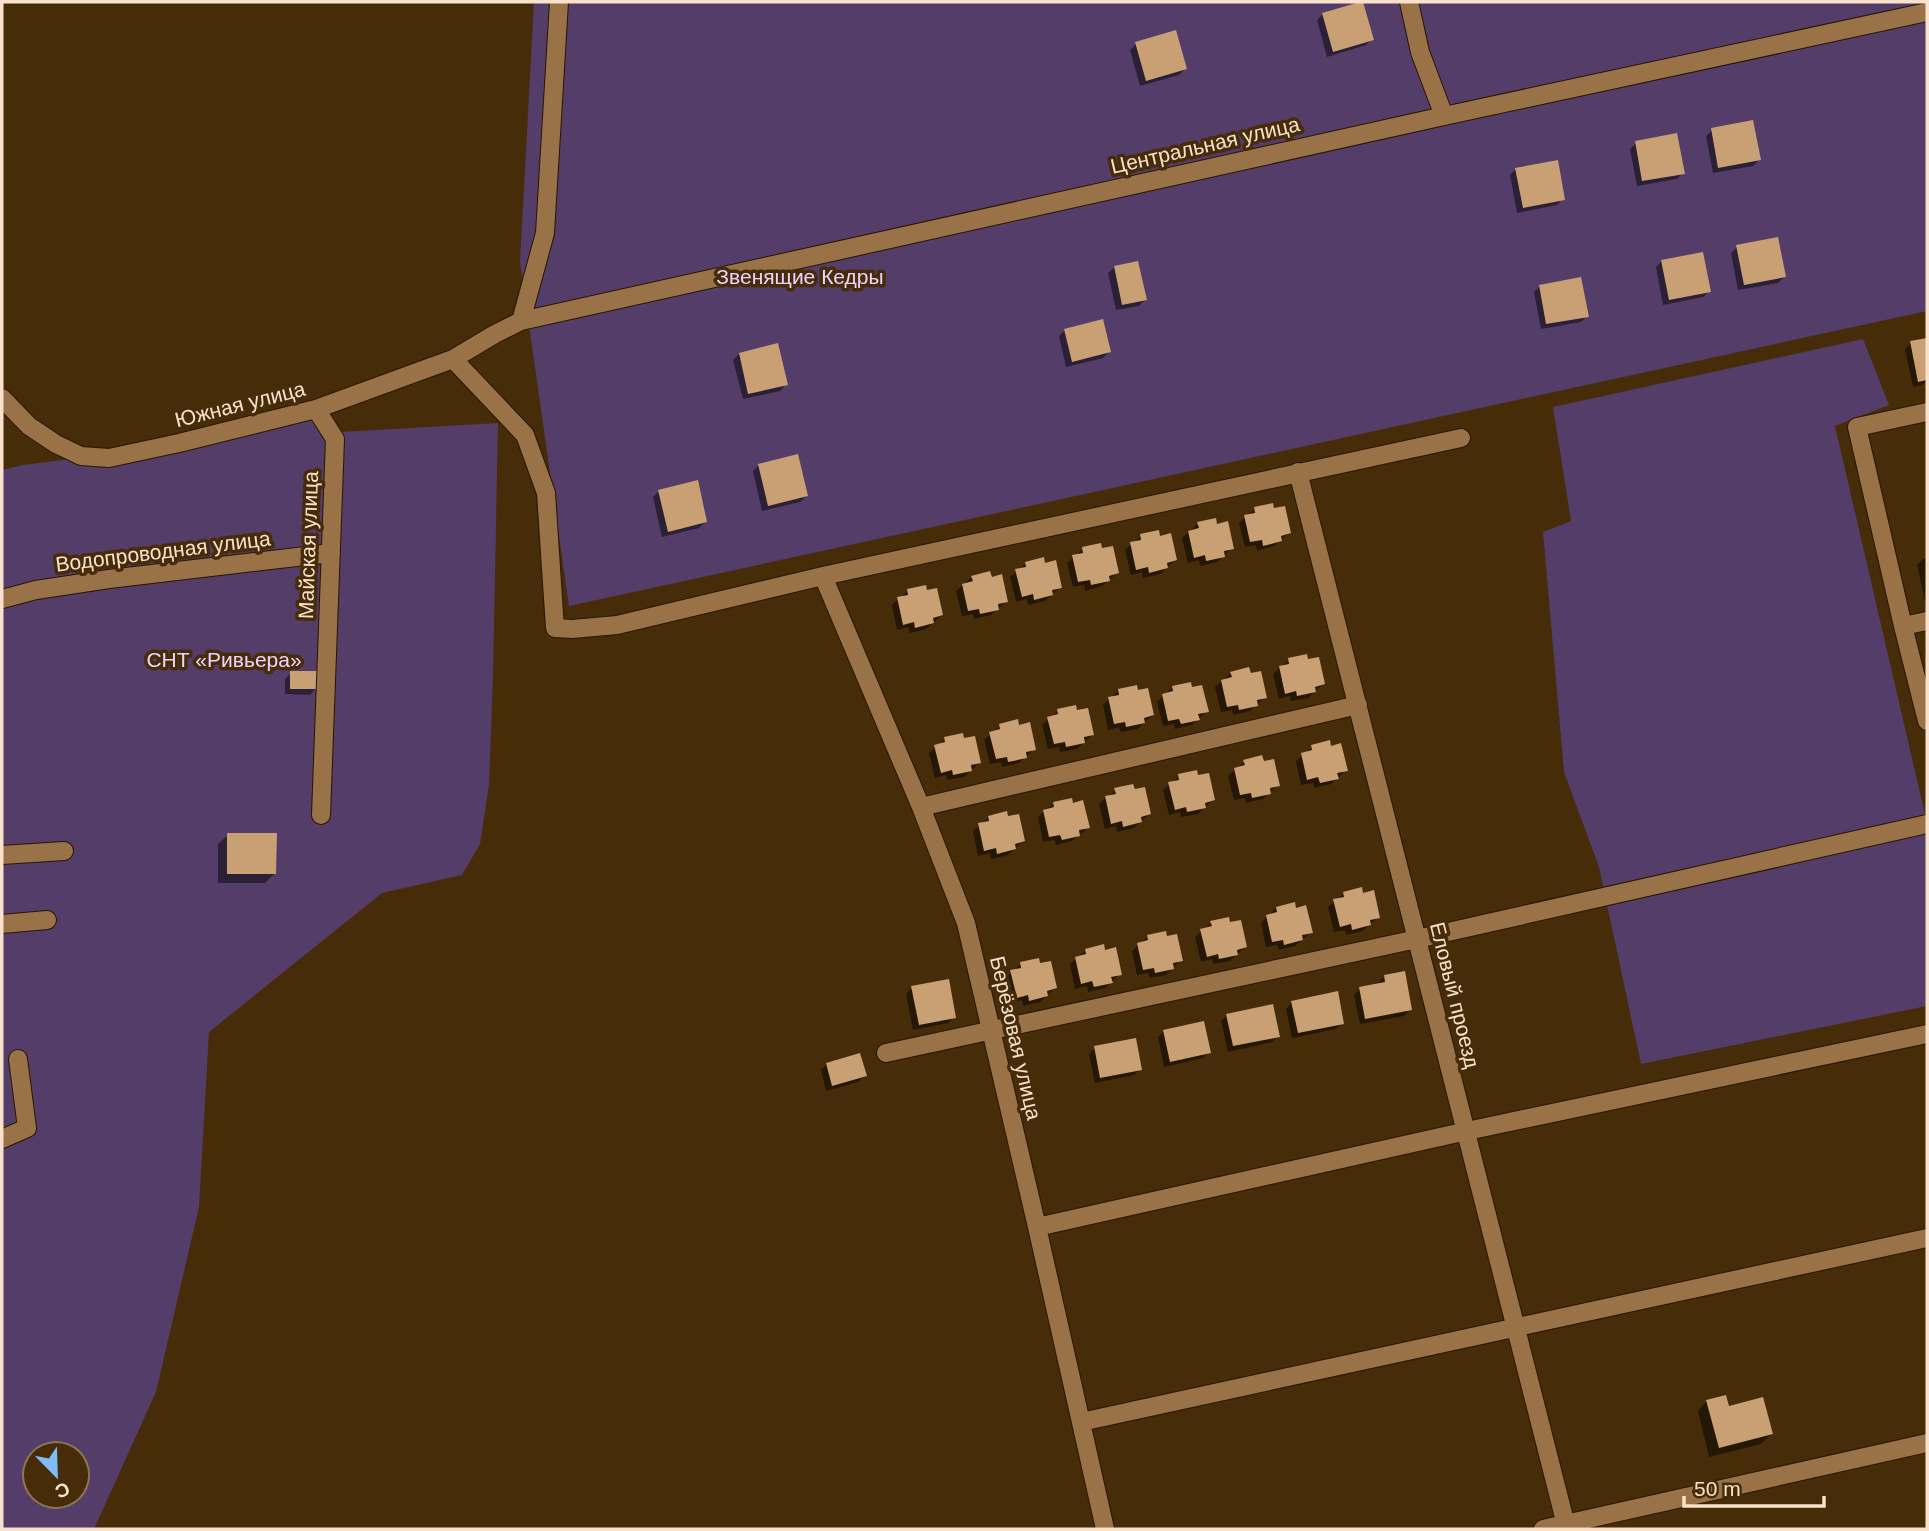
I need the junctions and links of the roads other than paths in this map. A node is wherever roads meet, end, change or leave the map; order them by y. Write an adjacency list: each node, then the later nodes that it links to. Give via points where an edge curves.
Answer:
1 (559, 2): 5 (street, via 544,233)
2 (1409, 2): 4 (street, via 1420,52)
3 (1927, 12): 4 (street, Центральная улица)
4 (1444, 116): 5 (street, Центральная улица)
5 (521, 321): 6 (street, Центральная улица)
6 (495, 334): 7 (street, Южная улица)
7 (453, 359): 9 (street, Южная улица); 14 (street, via 525,435 546,493 555,628 617,625)
8 (2, 398): 9 (street, Южная улица, via 29,426 56,444 81,456 109,458)
9 (316, 409): 13 (street, Майская улица, via 335,439)
10 (1927, 412): 17 (street, via 1857,427)
11 (1461, 438): 12 (street)
12 (1298, 472): 14 (street); 18 (street, Еловый проезд)
13 (331, 553): 15 (street, Водопроводная улица, via 110,579); 21 (street, Майская улица)
14 (823, 576): 20 (street, Берёзовая улица)
15 (2, 599)
16 (1927, 621): 17 (street)
17 (1903, 626): 19 (street)
18 (1358, 705): 20 (street); 27 (street, Еловый проезд)
19 (1927, 721)
20 (921, 807): 28 (street, Берёзовая улица, via 966,923)
21 (321, 815)
22 (1927, 824): 27 (street)
23 (64, 851): 24 (street)
24 (2, 855)
25 (47, 920): 26 (street)
26 (2, 923)
27 (1417, 939): 28 (street); 32 (street, Еловый проезд)
28 (991, 1030): 30 (street); 34 (street, Берёзовая улица)
29 (1927, 1034): 32 (street)
30 (886, 1053)
31 (18, 1059): 33 (street, via 27,1128)
32 (1466, 1131): 34 (street); 36 (street, Еловый проезд)
33 (2, 1139)
34 (1037, 1227): 37 (street, Берёзовая улица)
35 (1927, 1238): 36 (street)
36 (1516, 1329): 37 (street); 39 (street, Еловый проезд)
37 (1080, 1422): 40 (street, Берёзовая улица)
38 (1927, 1443): 39 (street)
39 (1567, 1527): 41 (street)
40 (1105, 1529)
41 (1543, 1529)

